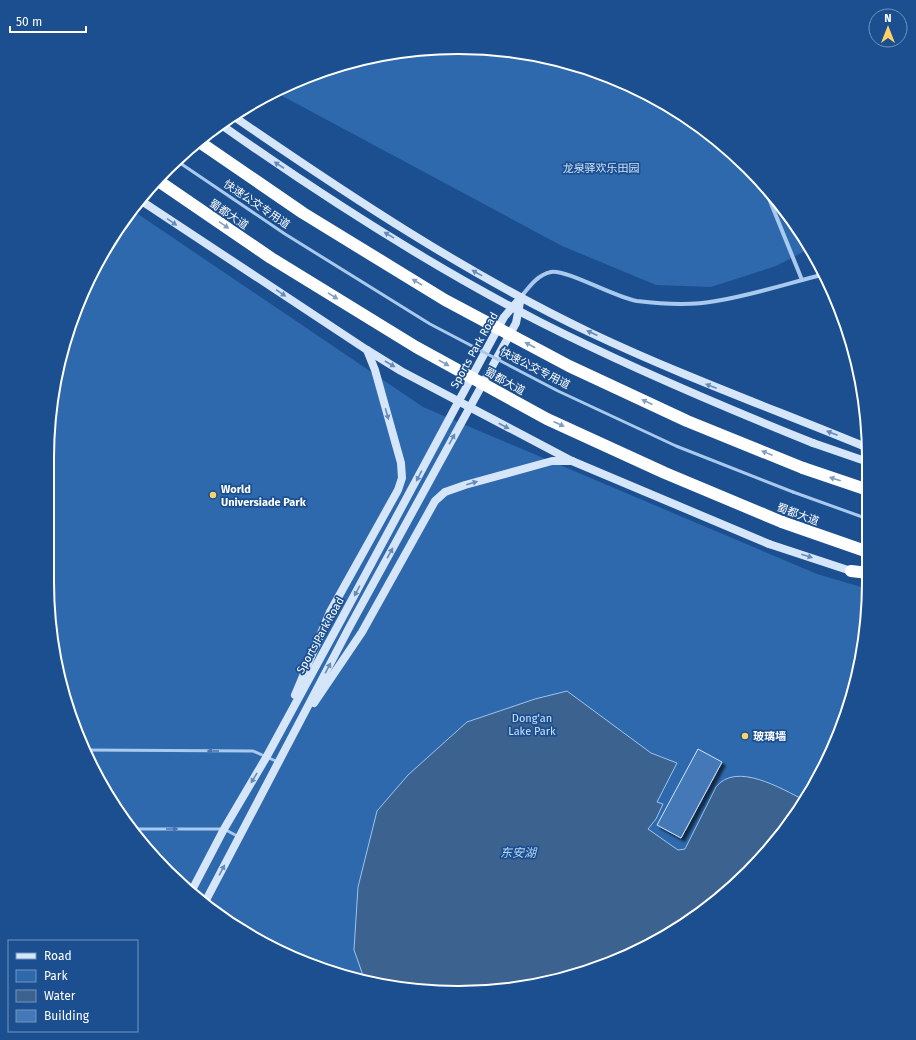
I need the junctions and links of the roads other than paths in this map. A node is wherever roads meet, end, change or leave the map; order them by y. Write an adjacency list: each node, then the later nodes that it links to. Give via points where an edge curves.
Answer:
1 (239, 119): 10 (main road, one-way to 1, via 462,264 344,190)
2 (226, 128): 13 (main road, one-way to 2, bridge, via 714,403 540,322 361,219)
3 (203, 145): 15 (highway, one-way to 3, bridge, via 803,468 687,421 569,366 445,300 303,213)
4 (181, 164): 16 (lane, 快速公交专用道, bridge, via 285,234 430,324 558,391 676,446)
5 (162, 183): 17 (highway, 蜀都大道, one-way to 17, bridge, via 271,258 416,347 547,419 665,473 782,522)
6 (770, 202): 9 (street)
7 (145, 203): 11 (main road, one-way to 11, bridge)
8 (818, 276): 9 (street)
9 (802, 280): 10 (street, via 716,302 662,304 635,300 564,273 551,272 535,280)
10 (521, 297): 12 (main road, one-way to 10, via 702,382 591,333); 21 (main road, Sports Park Road, one-way to 21, via 504,317); 22 (main road, Sports Park Road, one-way to 10, via 516,322)
11 (367, 350): 14 (main road, one-way to 14, bridge); 21 (main road, one-way to 21, via 401,463 402,478 398,490 330,612)
12 (862, 445)
13 (862, 460)
14 (572, 461): 18 (main road, one-way to 18, bridge, via 769,544); 22 (main road, one-way to 14, via 362,632 435,500 445,492 552,461)
15 (862, 488)
16 (862, 517)
17 (862, 550)
18 (851, 571): 19 (highway); 20 (main road)
19 (862, 572)
20 (862, 575)
21 (277, 737): 24 (main road, Sports Park Road)
22 (288, 742): 25 (main road, Sports Park Road)
23 (91, 750): 24 (lane, one-way to 23, via 253,751)
24 (267, 756): 25 (lane); 27 (main road, Sports Park Road, one-way to 27)
25 (278, 762): 28 (main road, Sports Park Road)
26 (138, 829): 27 (lane, one-way to 27)
27 (224, 829): 28 (lane); 29 (main road, Sports Park Road)
28 (240, 837): 30 (main road, Sports Park Road, one-way to 28)
29 (193, 887)
30 (207, 899)

